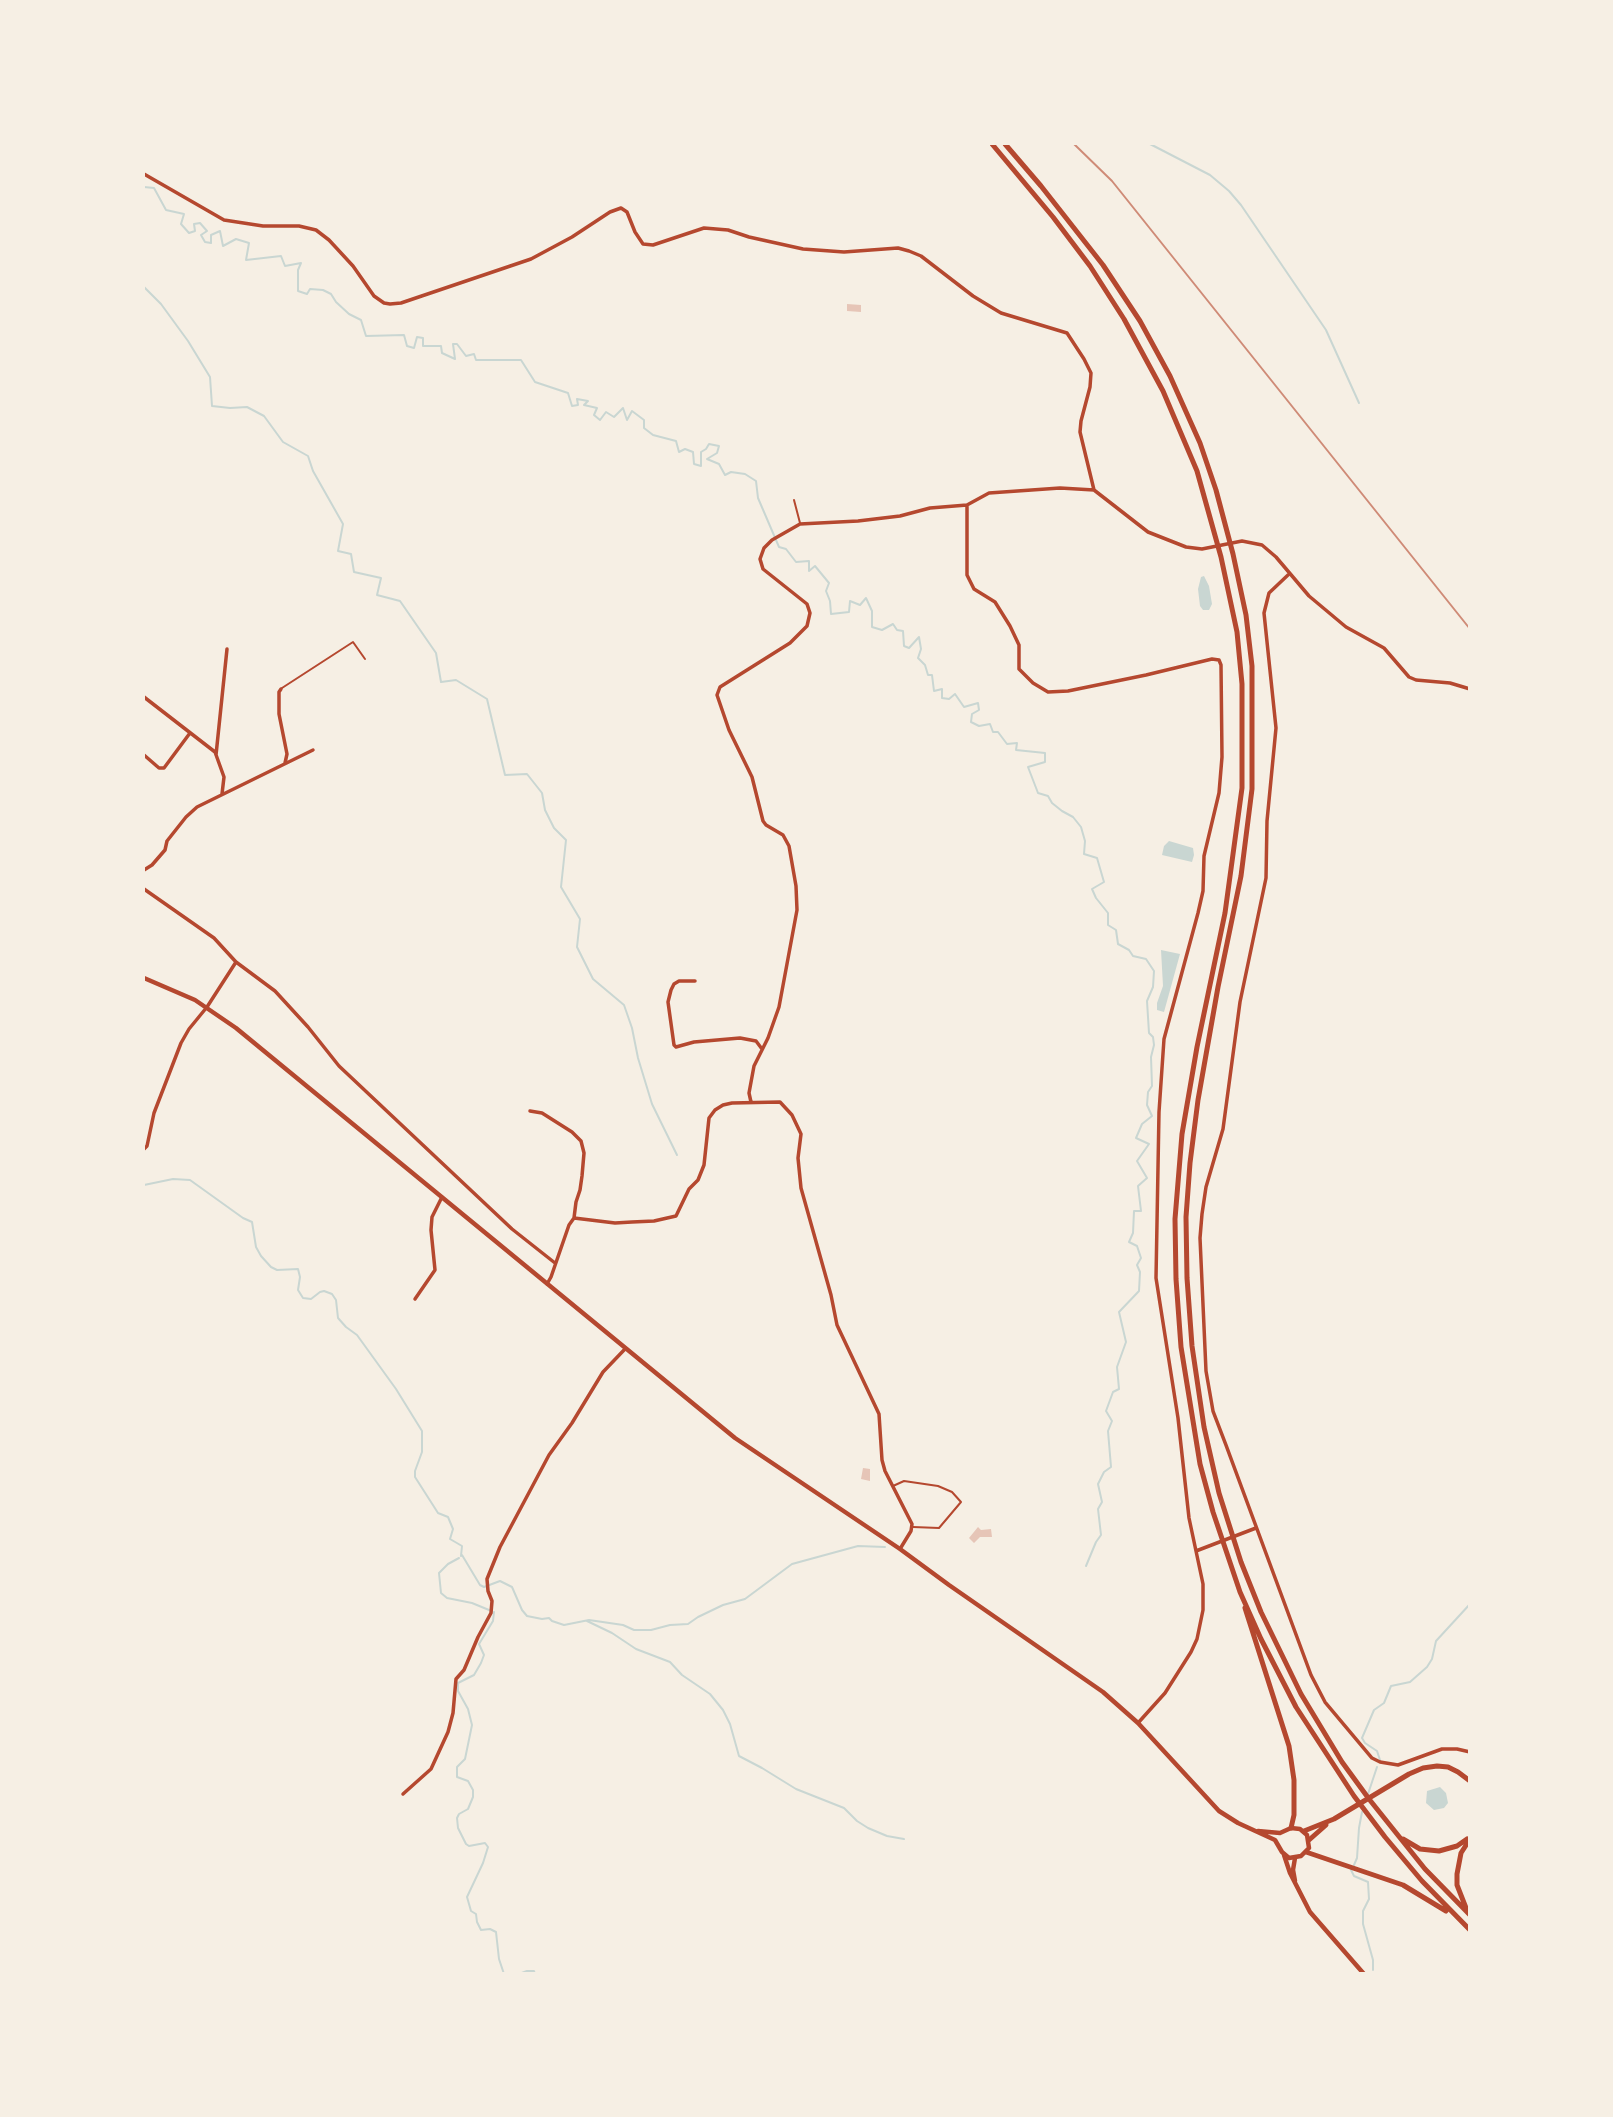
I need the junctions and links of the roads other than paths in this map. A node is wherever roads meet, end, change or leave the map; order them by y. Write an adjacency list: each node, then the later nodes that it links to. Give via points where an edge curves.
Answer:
1 (992, 144): 41 (main road, via 1090,266 1163,391 1197,471 1233,610 1240,658 1242,788 1225,913 1182,1134 1175,1251 1181,1348 1194,1435 1213,1512)
2 (1005, 144): 51 (main road, via 1112,278 1160,356 1195,429 1233,554 1252,666 1252,789 1190,1163 1186,1238 1189,1316 1204,1427 1228,1523 1266,1623 1318,1723)
3 (144, 174): 4 (street, via 224,220 316,230 353,266 374,296 390,304 531,259 621,208 643,244 653,245 704,228 803,249 909,251 1001,313 1067,333 1091,373 1080,432)
4 (1094, 490): 6 (street, via 989,493); 8 (street, via 1154,536 1197,549 1242,541 1258,543 1271,551)
5 (794, 500): 7 (lane)
6 (967, 505): 7 (street); 40 (street, via 967,575 974,589 995,602 1010,626 1019,645 1019,669 1032,683 1058,692 1212,659 1222,665 1219,793 1204,856 1198,914 1164,1039 1159,1112 1157,1286)
7 (800, 524): 26 (street, via 772,540 760,559 763,569 807,604 807,626 720,687 717,695 752,777 763,821 783,835 789,846 796,886 797,910 779,1007)
8 (1289, 575): 11 (street, via 1346,627 1384,648 1413,679); 38 (street, via 1269,593 1264,613 1276,728 1266,878 1200,1238 1206,1371 1213,1410)
9 (227, 649): 17 (street)
10 (365, 659): 12 (lane, via 353,642)
11 (1469, 688)
12 (281, 689): 18 (street)
13 (144, 697): 14 (street)
14 (190, 733): 16 (street, via 163,768); 17 (street)
15 (313, 750): 18 (street)
16 (144, 755)
17 (216, 757): 19 (street, via 224,777)
18 (285, 765): 19 (street)
19 (222, 795): 20 (street, via 186,817 166,841 165,850)
20 (144, 870)
21 (144, 889): 22 (street, via 214,938)
22 (236, 962): 25 (street); 32 (street, via 275,991 340,1066 512,1229)
23 (144, 978): 25 (main road)
24 (695, 981): 26 (street, via 679,981 671,990 668,1002 674,1045 740,1038 756,1041)
25 (207, 1007): 29 (street, via 181,1043); 30 (main road)
26 (762, 1049): 27 (street, via 748,1093)
27 (751, 1102): 31 (street, via 723,1105 709,1118 704,1165 676,1216 615,1223); 36 (street, via 780,1101 799,1125 801,1188 837,1325 879,1414 882,1460)
28 (530, 1111): 31 (street, via 542,1113 581,1141 582,1176)
29 (144, 1149)
30 (442, 1197): 33 (main road); 34 (street, via 432,1217 435,1270)
31 (574, 1218): 32 (street)
32 (555, 1263): 33 (street)
33 (547, 1284): 35 (main road)
34 (415, 1299)
35 (625, 1349): 39 (main road, via 735,1438); 45 (street, via 603,1372 549,1455 500,1547 487,1586 491,1613 456,1679 448,1732 431,1769)
36 (892, 1486): 37 (street); 37 (lane, via 904,1481 938,1486 961,1502 939,1528)
37 (912, 1527): 39 (street)
38 (1257, 1528): 40 (street); 43 (street, via 1316,1687 1372,1758 1398,1765 1442,1749)
39 (900, 1549): 42 (main road, via 1103,1692)
40 (1196, 1551): 42 (street, via 1203,1595 1196,1639 1165,1693)
41 (1240, 1591): 47 (main road, via 1289,1746 1294,1780); 60 (main road, via 1282,1682 1321,1747 1403,1858)
42 (1138, 1723): 48 (main road, via 1219,1811)
43 (1469, 1752)
44 (1469, 1781): 46 (main road, via 1448,1767 1416,1771)
45 (403, 1794)
46 (1323, 1826): 49 (main road); 53 (main road)
47 (1291, 1828): 49 (main road); 50 (main road)
48 (1258, 1831): 50 (main road); 54 (main road)
49 (1304, 1831): 53 (main road)
50 (1282, 1833): 54 (main road)
51 (1397, 1835): 52 (main road, via 1429,1851 1449,1850); 59 (main road)
52 (1469, 1838): 59 (main road, via 1457,1874)
53 (1309, 1840): 55 (main road)
54 (1279, 1844): 56 (main road)
55 (1306, 1852): 57 (main road); 60 (main road, via 1414,1890)
56 (1284, 1855): 57 (main road); 58 (main road)
57 (1296, 1858): 58 (main road)
58 (1296, 1885): 62 (main road, via 1310,1912)
59 (1469, 1914)
60 (1463, 1924): 61 (main road)
61 (1469, 1930)
62 (1364, 1973)

